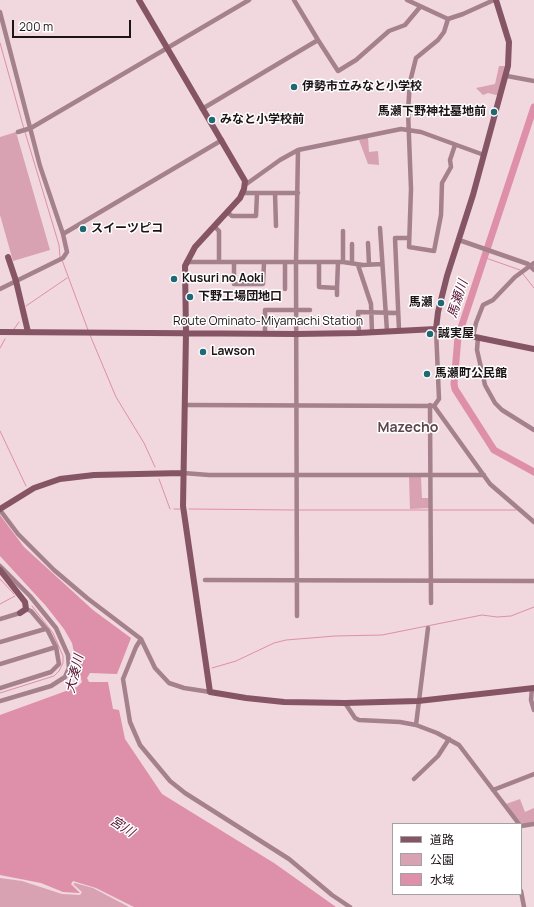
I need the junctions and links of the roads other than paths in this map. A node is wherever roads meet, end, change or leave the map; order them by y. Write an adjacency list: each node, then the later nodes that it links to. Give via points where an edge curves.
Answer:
1 (139, 0): 10 (street)
2 (249, 0): 10 (street)
3 (294, 0): 9 (street)
4 (406, 0): 6 (street)
5 (495, 0): 8 (street); 11 (street, via 509,42)
6 (420, 7): 8 (street); 9 (street, via 405,25 389,31 338,72)
7 (0, 12): 14 (street)
8 (448, 19): 15 (street, via 438,40 416,58 410,82)
9 (318, 40): 13 (street)
10 (167, 48): 13 (street); 14 (street)
11 (507, 76): 12 (street); 20 (street)
12 (533, 81)
13 (202, 109): 17 (street)
14 (31, 128): 16 (street); 31 (street, via 40,166)
15 (409, 129): 18 (street); 19 (street); 32 (street)
16 (18, 132)
17 (222, 140): 21 (street, via 244,178); 31 (street)
18 (455, 145): 20 (street); 32 (street, via 450,160 451,166 442,183 441,215 434,251 409,247)
19 (298, 150): 21 (street); 24 (street)
20 (484, 155): 33 (street)
21 (245, 185): 22 (street)
22 (242, 193): 25 (street); 26 (street)
23 (275, 193): 24 (street); 25 (street); 28 (street)
24 (298, 193): 45 (street)
25 (257, 194): 26 (street, via 256,216 232,216)
26 (227, 212): 27 (street)
27 (214, 226): 37 (street, via 195,247); 38 (street, via 219,231)
28 (276, 226)
29 (380, 228): 47 (street)
30 (343, 231): 41 (street)
31 (63, 234): 50 (street, via 67,252 61,259)
32 (409, 238): 57 (street, via 395,238)
33 (459, 240): 49 (street); 60 (street, via 447,276)
34 (368, 243): 46 (street)
35 (352, 244): 42 (street)
36 (8, 257): 50 (street)
37 (186, 262): 38 (street); 66 (street)
38 (219, 262): 39 (street)
39 (234, 262): 43 (street); 43 (street, via 234,284 263,284)
40 (319, 262): 41 (street); 45 (street); 51 (street, via 319,287)
41 (340, 262): 42 (street); 51 (street)
42 (352, 262): 48 (street)
43 (264, 263): 44 (street)
44 (285, 263): 45 (street); 53 (street)
45 (296, 263): 55 (street)
46 (369, 264): 47 (street); 48 (street)
47 (382, 264): 59 (street)
48 (358, 265): 58 (street, via 371,304)
49 (533, 266): 70 (street, via 522,272 493,300 483,305 476,322)
50 (16, 281): 52 (street); 64 (street)
51 (337, 288): 54 (street)
52 (0, 289)
53 (285, 289)
54 (337, 295)
55 (296, 310): 56 (street); 68 (street, via 265,310); 69 (street)
56 (310, 310)
57 (398, 312): 59 (street); 61 (street)
58 (371, 313): 59 (street); 65 (street); 67 (street, via 358,312)
59 (386, 314): 62 (street)
60 (436, 328): 61 (street, Route Ominato-Miyamachi Station); 70 (street, Route Ominato-Miyamachi Station); 74 (street, via 438,399)
61 (399, 330): 62 (street, Route Ominato-Miyamachi Station)
62 (387, 331): 65 (street, Route Ominato-Miyamachi Station)
63 (0, 332): 64 (street, Route Ominato-Miyamachi Station)
64 (28, 332): 66 (street, Route Ominato-Miyamachi Station)
65 (372, 332): 67 (street, Route Ominato-Miyamachi Station)
66 (186, 333): 68 (street, Route Ominato-Miyamachi Station); 73 (street)
67 (359, 333): 69 (street, Route Ominato-Miyamachi Station)
68 (265, 334): 69 (street, Route Ominato-Miyamachi Station)
69 (297, 334): 72 (street)
70 (475, 336): 71 (street, Route Ominato-Miyamachi Station); 75 (street, via 484,385 495,403)
71 (534, 349)
72 (296, 404): 73 (street); 74 (street); 77 (street)
73 (185, 405): 76 (street)
74 (432, 406): 78 (street); 79 (street)
75 (534, 430)
76 (184, 473): 77 (street); 80 (street, via 94,475 60,479 34,488); 101 (street, via 184,519)
77 (297, 474): 78 (street); 85 (street)
78 (430, 475): 79 (street); 86 (street)
79 (484, 475): 81 (street, via 490,484)
80 (0, 510): 95 (street, via 18,534 54,570)
81 (534, 522)
82 (0, 566): 102 (street, via 30,596 56,628 68,655 69,668 64,677 51,686)
83 (0, 570): 89 (street, via 25,602)
84 (205, 580): 85 (street)
85 (297, 580): 86 (street); 91 (street)
86 (430, 580): 87 (street); 88 (street)
87 (534, 581)
88 (430, 603)
89 (26, 609): 90 (street); 93 (street, via 31,610)
90 (20, 613): 92 (street)
91 (297, 616)
92 (0, 619)
93 (45, 628): 96 (street); 97 (street)
94 (428, 628): 103 (street)
95 (141, 638): 101 (street, via 155,668 169,683); 115 (street, via 123,679 130,722 140,744 176,787 289,859)
96 (0, 642)
97 (56, 647): 98 (street); 99 (street, via 59,664 51,672)
98 (0, 664)
99 (0, 688)
100 (533, 688): 103 (street); 105 (street, via 531,700)
101 (210, 692): 104 (street, via 284,702)
102 (0, 701)
103 (418, 701): 104 (street); 106 (street)
104 (345, 703): 106 (street, via 359,720)
105 (534, 710)
106 (416, 725): 107 (street)
107 (449, 740): 109 (street, via 438,756); 110 (street, via 458,746)
108 (534, 774): 110 (street)
109 (414, 779)
110 (493, 790): 111 (street)
111 (518, 823)
112 (534, 824): 113 (street)
113 (522, 826)
114 (522, 895): 116 (street)
115 (350, 907)
116 (524, 907)

